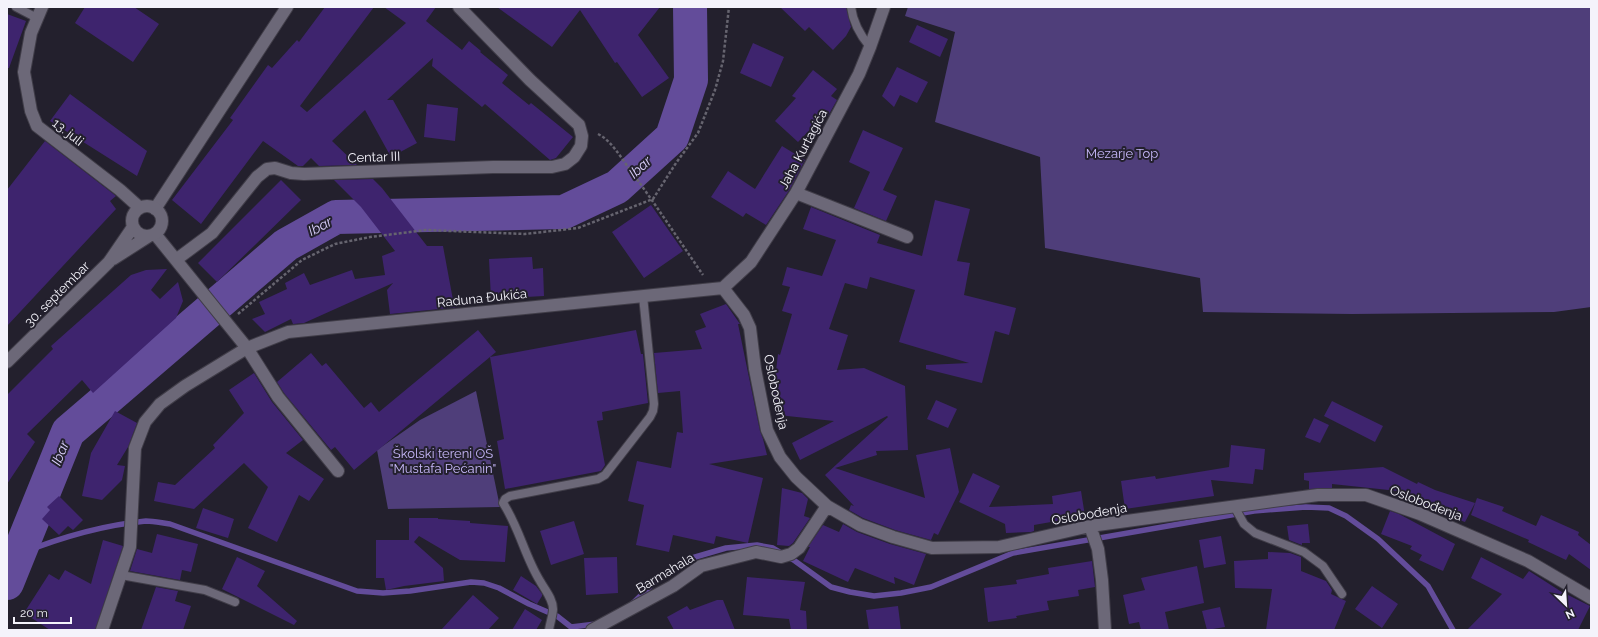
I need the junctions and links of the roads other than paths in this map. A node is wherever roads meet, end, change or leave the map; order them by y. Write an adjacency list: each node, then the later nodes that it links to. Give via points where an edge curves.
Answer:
1 (16, 7): 6 (lane)
2 (287, 7): 10 (street)
3 (459, 7): 14 (street, Centar III, via 530,80 579,125 581,146 574,157 565,164 552,167 304,174 275,168 266,169 212,233)
4 (851, 7): 7 (lane, via 860,35)
5 (884, 7): 7 (street, Jaha Kurtagića)
6 (39, 13): 9 (street, 13. juli, via 24,72 31,111 37,126)
7 (870, 47): 8 (street, Jaha Kurtagića, via 859,74)
8 (796, 193): 13 (street); 16 (street, Jaha Kurtagića, via 751,262)
9 (140, 208): 10 (street); 11 (street, via 134,213)
10 (155, 209): 12 (street, via 161,217 161,226)
11 (133, 227): 12 (street, via 143,236); 15 (street, 30. septembar)
12 (152, 235): 14 (street); 15 (street, 30. septembar)
13 (907, 237)
14 (177, 259): 18 (street)
15 (109, 262): 19 (street, 30. septembar)
16 (717, 289): 17 (street, Raduna Ðukića); 21 (street, Oslobođenja, via 744,315 750,328 767,430 780,457 796,477)
17 (643, 296): 18 (street, Raduna Ðukića, via 288,332); 28 (lane, via 654,404 654,411 650,417 605,475 598,479 510,496 503,503 551,601 553,610)
18 (247, 348): 20 (street, via 278,397); 24 (street, Raduna Ðukića, via 160,404 145,422 135,448 132,529 130,547)
19 (8, 358)
20 (338, 470)
21 (827, 506): 23 (street, Oslobođenja, via 867,527 932,548 999,547); 29 (street, Barmahala, via 799,548 786,556 756,552 701,566 673,586)
22 (1234, 506): 23 (street, Oslobođenja); 25 (lane, via 1244,524 1255,533 1304,552 1323,566); 26 (street, Oslobođenja, via 1318,495 1366,496 1420,514 1528,561)
23 (1091, 529): 31 (street, via 1098,549)
24 (121, 574): 27 (lane, via 205,590); 30 (street, Raduna Ðukića)
25 (1342, 594)
26 (1591, 598)
27 (235, 602)
28 (549, 627)
29 (600, 628)
30 (102, 630)
31 (1105, 630)

